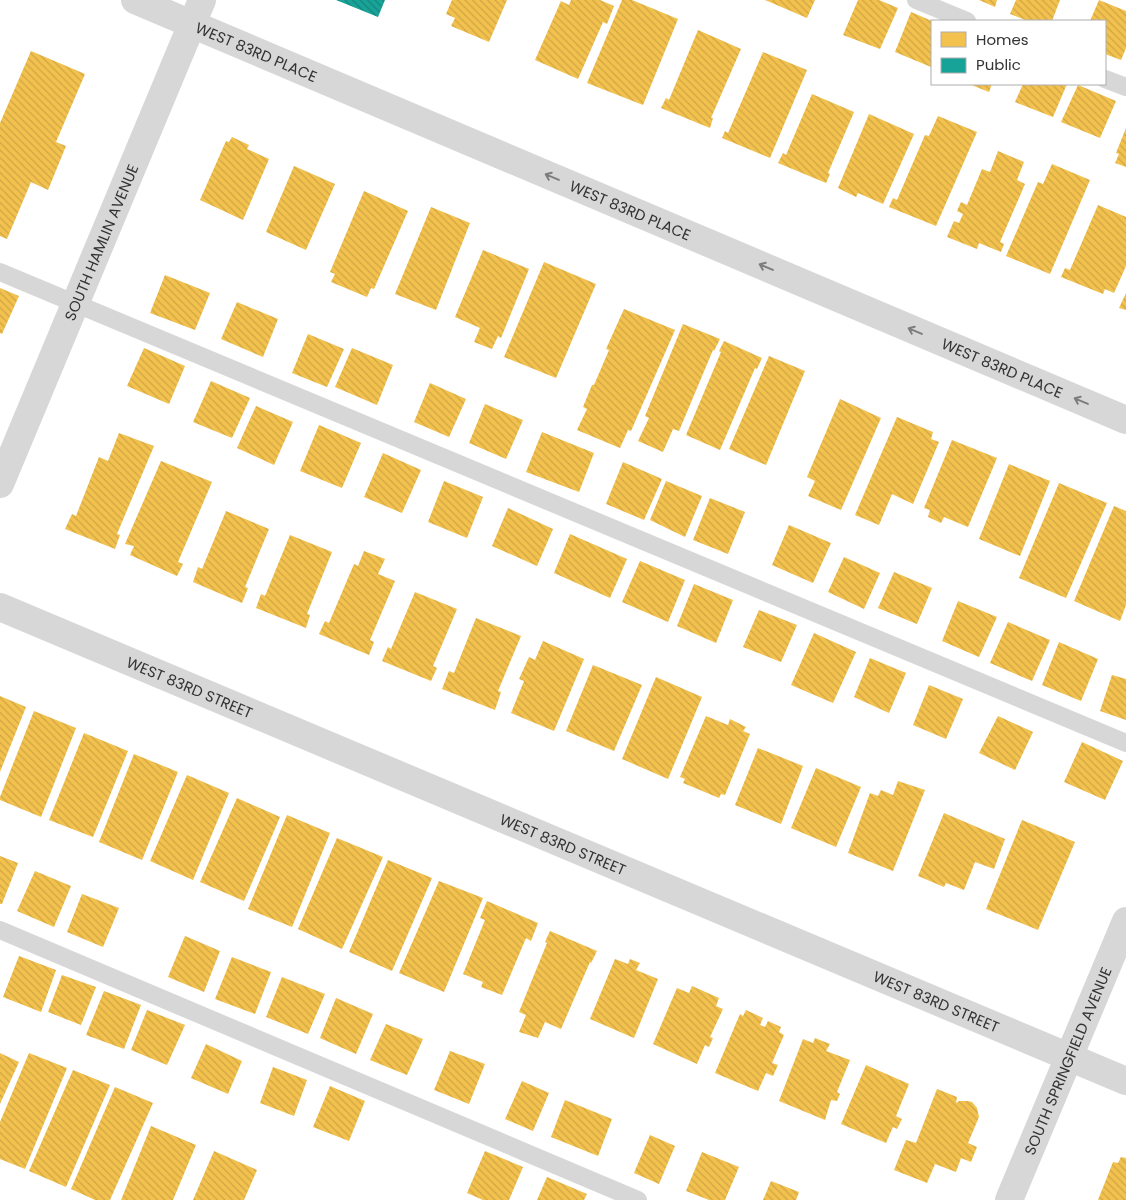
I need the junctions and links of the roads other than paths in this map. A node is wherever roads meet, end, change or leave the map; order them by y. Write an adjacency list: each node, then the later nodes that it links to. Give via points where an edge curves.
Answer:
1 (135, 0): 3 (street, WEST 83RD PLACE)
2 (916, 0): 4 (lane)
3 (197, 12): 8 (street, SOUTH HAMLIN AVENUE); 9 (street, WEST 83RD PLACE, one-way to 3)
4 (965, 20)
5 (1106, 78): 6 (lane)
6 (1126, 87)
7 (0, 272): 8 (lane)
8 (75, 304): 10 (street, SOUTH HAMLIN AVENUE); 12 (lane)
9 (1126, 420)
10 (0, 484)
11 (0, 607): 15 (street, WEST 83RD STREET)
12 (1126, 743)
13 (1126, 921): 15 (street, SOUTH SPRINGFIELD AVENUE)
14 (0, 930): 17 (lane)
15 (1068, 1056): 16 (street, WEST 83RD STREET); 18 (street, SOUTH SPRINGFIELD AVENUE)
16 (1126, 1081)
17 (638, 1200)
18 (1009, 1200)

